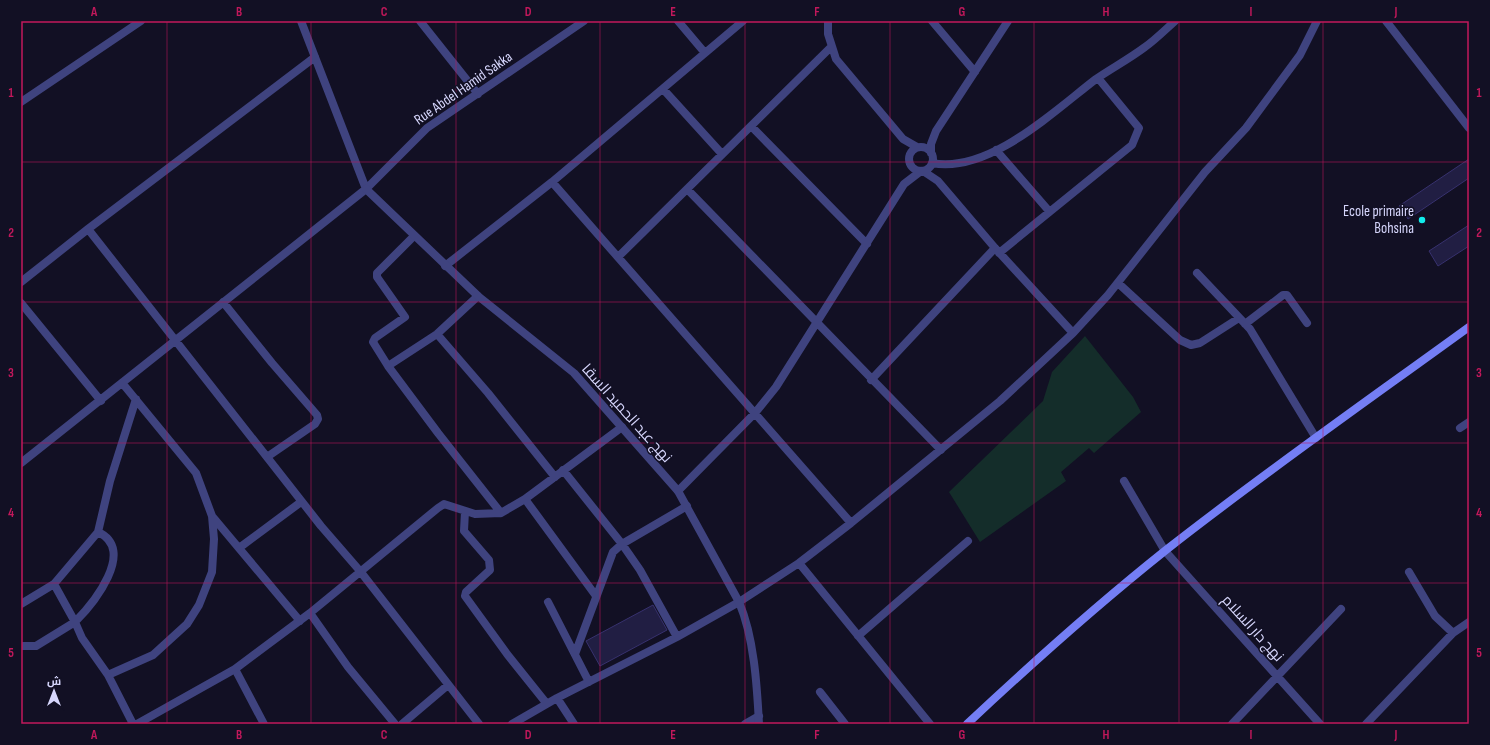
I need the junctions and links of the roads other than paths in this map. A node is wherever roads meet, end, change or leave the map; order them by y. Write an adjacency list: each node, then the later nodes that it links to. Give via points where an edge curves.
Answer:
1 (140, 21): 20 (street)
2 (302, 21): 15 (street)
3 (420, 21): 19 (street)
4 (584, 21): 19 (street, Rue Abdel Hamid Sakka)
5 (678, 21): 14 (street)
6 (743, 21): 14 (street)
7 (828, 21): 13 (street)
8 (932, 21): 16 (street)
9 (1008, 21): 16 (street)
10 (1175, 21): 17 (street, via 1146,47)
11 (1386, 21): 22 (street)
12 (1314, 22): 46 (street, via 1300,55 1246,128 1205,172)
13 (831, 47): 21 (street); 24 (street, via 836,59)
14 (705, 53): 18 (street)
15 (315, 57): 35 (street); 38 (street)
16 (975, 72): 23 (street)
17 (1098, 78): 26 (street, via 1030,130); 37 (street, via 1139,128 1137,135 1132,145)
18 (663, 89): 28 (street); 33 (street)
19 (478, 94): 35 (street, Rue Abdel Hamid Sakka, via 427,128)
20 (21, 102)
21 (751, 126): 28 (street); 40 (street)
22 (1469, 128)
23 (936, 131): 25 (street); 27 (street, via 931,144)
24 (903, 139): 25 (street); 29 (street)
25 (918, 147): 27 (street, via 925,147); 29 (street)
26 (996, 150): 30 (street, via 956,164); 37 (street)
27 (932, 153): 30 (street)
28 (722, 154): 36 (street)
29 (909, 158): 31 (street, via 914,169); 34 (street)
30 (932, 164): 31 (street); 32 (street)
31 (922, 171): 32 (street); 34 (street)
32 (938, 181): 41 (street)
33 (552, 182): 42 (street); 43 (street)
34 (904, 184): 40 (street)
35 (366, 189): 39 (street, نهج عبد الحميد السقا); 48 (street, Rue Abdel Hamid Sakka)
36 (687, 189): 42 (street); 52 (street)
37 (1049, 211): 41 (street)
38 (88, 229): 45 (street); 56 (street)
39 (414, 236): 43 (street, نهج عبد الحميد السقا); 57 (street, via 376,275 405,317 374,338 375,346)
40 (867, 244): 52 (street)
41 (997, 250): 54 (street); 58 (street)
42 (618, 257): 62 (street)
43 (445, 266): 47 (street, نهج عبد الحميد السقا)
44 (1197, 273): 50 (street)
45 (21, 282)
46 (1118, 282): 50 (street, via 1180,340 1191,345 1200,343); 54 (street)
47 (478, 296): 55 (street); 64 (street, نهج عبد الحميد السقا, via 574,373)
48 (223, 302): 56 (street, Rue Abdel Hamid Sakka); 68 (street, via 317,415 315,424)
49 (21, 303): 61 (street)
50 (1242, 321): 51 (street, via 1282,295 1287,295); 66 (street, via 1272,362)
51 (1307, 323)
52 (817, 324): 58 (street); 62 (street, via 776,387)
53 (1469, 327): 66 (main road)
54 (1073, 333): 67 (street, via 1032,373)
55 (437, 334): 57 (street); 71 (street)
56 (176, 342): 59 (street, Rue Abdel Hamid Sakka); 68 (street)
57 (388, 366): 78 (street)
58 (871, 380): 67 (street)
59 (123, 384): 60 (street); 61 (street, Rue Abdel Hamid Sakka)
60 (136, 399): 79 (street, via 196,473); 81 (street, via 110,481)
61 (101, 401): 69 (street, Rue Abdel Hamid Sakka)
62 (755, 413): 73 (street); 80 (street)
63 (1469, 422): 65 (street)
64 (622, 427): 70 (street); 73 (street, نهج عبد الحميد السقا)
65 (1460, 428)
66 (1316, 438): 85 (main road)
67 (941, 450): 80 (street)
68 (267, 457): 75 (street)
69 (21, 464)
70 (564, 470): 71 (street); 83 (street)
71 (555, 477): 74 (street)
72 (1124, 481): 85 (street, نهج دار السلام)
73 (678, 491): 76 (street, نهج عبد الحميد السقا)
74 (525, 499): 78 (street); 90 (street)
75 (301, 502): 84 (street); 87 (street)
76 (687, 506): 83 (street); 92 (street, نهج عبد الحميد السقا)
77 (466, 511): 78 (street, via 475,514); 87 (street, via 444,504); 111 (street, via 464,531 489,560 491,566 490,570 466,592 466,596)
78 (501, 513)
79 (212, 516): 84 (street); 105 (street, via 212,572 199,605 187,624 153,655)
80 (851, 523): 86 (street)
81 (98, 532): 89 (street); 97 (street, via 105,535 113,544 114,556 106,582 93,603)
82 (968, 541): 100 (street)
83 (622, 544): 90 (street, via 612,552); 101 (street, via 640,570)
84 (239, 548): 96 (street)
85 (1165, 550): 106 (street, نهج دار السلام); 123 (main road, via 1030,665)
86 (799, 563): 92 (street); 100 (street)
87 (360, 571): 95 (street); 108 (street)
88 (1409, 572): 99 (street, via 1435,616)
89 (54, 584): 93 (street); 97 (street)
90 (596, 596): 103 (street)
91 (548, 602): 103 (street)
92 (739, 602): 101 (street); 112 (street, نهج عبد الحميد السقا, via 748,630)
93 (21, 604)
94 (1342, 609): 106 (street)
95 (310, 613): 96 (street); 115 (street, via 348,667)
96 (300, 621): 104 (street)
97 (75, 622): 102 (street, via 36,646); 105 (street, via 82,638)
98 (1469, 622): 99 (street)
99 (1453, 633): 126 (street)
100 (858, 636): 122 (street)
101 (677, 637): 107 (street)
102 (21, 646)
103 (575, 654): 107 (street)
104 (235, 669): 113 (street); 114 (street)
105 (108, 675): 113 (street)
106 (1277, 677): 124 (street); 125 (street, نهج دار السلام)
107 (589, 682): 110 (street)
108 (448, 685): 116 (street); 117 (street)
109 (820, 692): 121 (street)
110 (557, 698): 111 (street); 119 (street)
111 (547, 704): 118 (street)
112 (759, 720): 120 (street)
113 (135, 724)
114 (264, 724)
115 (395, 724)
116 (402, 724)
117 (480, 724)
118 (512, 724)
119 (574, 724)
120 (745, 724)
121 (845, 724)
122 (930, 724)
123 (967, 724)
124 (1232, 724)
125 (1320, 724)
126 (1366, 724)

